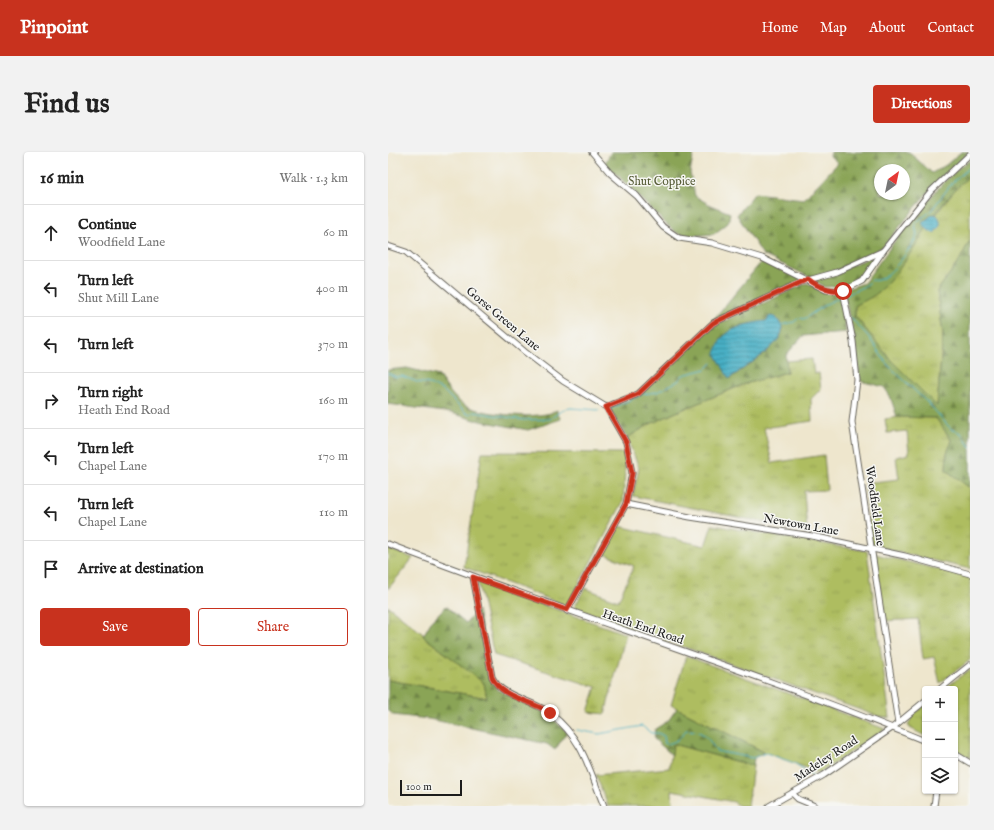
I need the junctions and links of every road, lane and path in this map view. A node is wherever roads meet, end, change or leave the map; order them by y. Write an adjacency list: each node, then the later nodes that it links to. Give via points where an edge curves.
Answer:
1 (592, 152): 5 (street, via 610,173 637,196 663,227 679,238 712,243 762,258)
2 (970, 154): 4 (street, via 931,191)
3 (388, 246): 7 (street, Gorse Green Lane, via 406,252 525,352 563,381)
4 (883, 250): 5 (street, via 837,272); 6 (street, via 862,281)
5 (808, 279): 6 (street, via 826,290); 7 (street, via 713,323 638,394)
6 (843, 291): 10 (street, Woodfield Lane, via 853,341 857,380 852,422)
7 (606, 407): 8 (street, via 626,442 632,473)
8 (626, 504): 10 (street, Newtown Lane, via 690,518 812,536); 13 (street)
9 (388, 544): 12 (street, Heath End Road)
10 (870, 548): 11 (street, Newtown Lane); 17 (street, Woodfield Lane)
11 (970, 574)
12 (473, 577): 13 (street, Heath End Road); 24 (street, via 492,677 505,691 543,708 570,733 589,764)
13 (567, 610): 18 (street, Heath End Road)
14 (970, 665): 15 (street)
15 (944, 686)
16 (922, 703): 17 (street, Madeley Road)
17 (898, 723): 18 (street, Madeley Road)
18 (892, 728): 19 (street, Heath End Road); 22 (street, Madeley Road, via 824,775)
19 (922, 740)
20 (958, 756): 21 (street)
21 (970, 763)
22 (792, 793): 25 (street, Madeley Road); 26 (street, via 798,799)
23 (936, 794): 27 (street)
24 (604, 806)
25 (769, 806)
26 (815, 806)
27 (934, 806)

